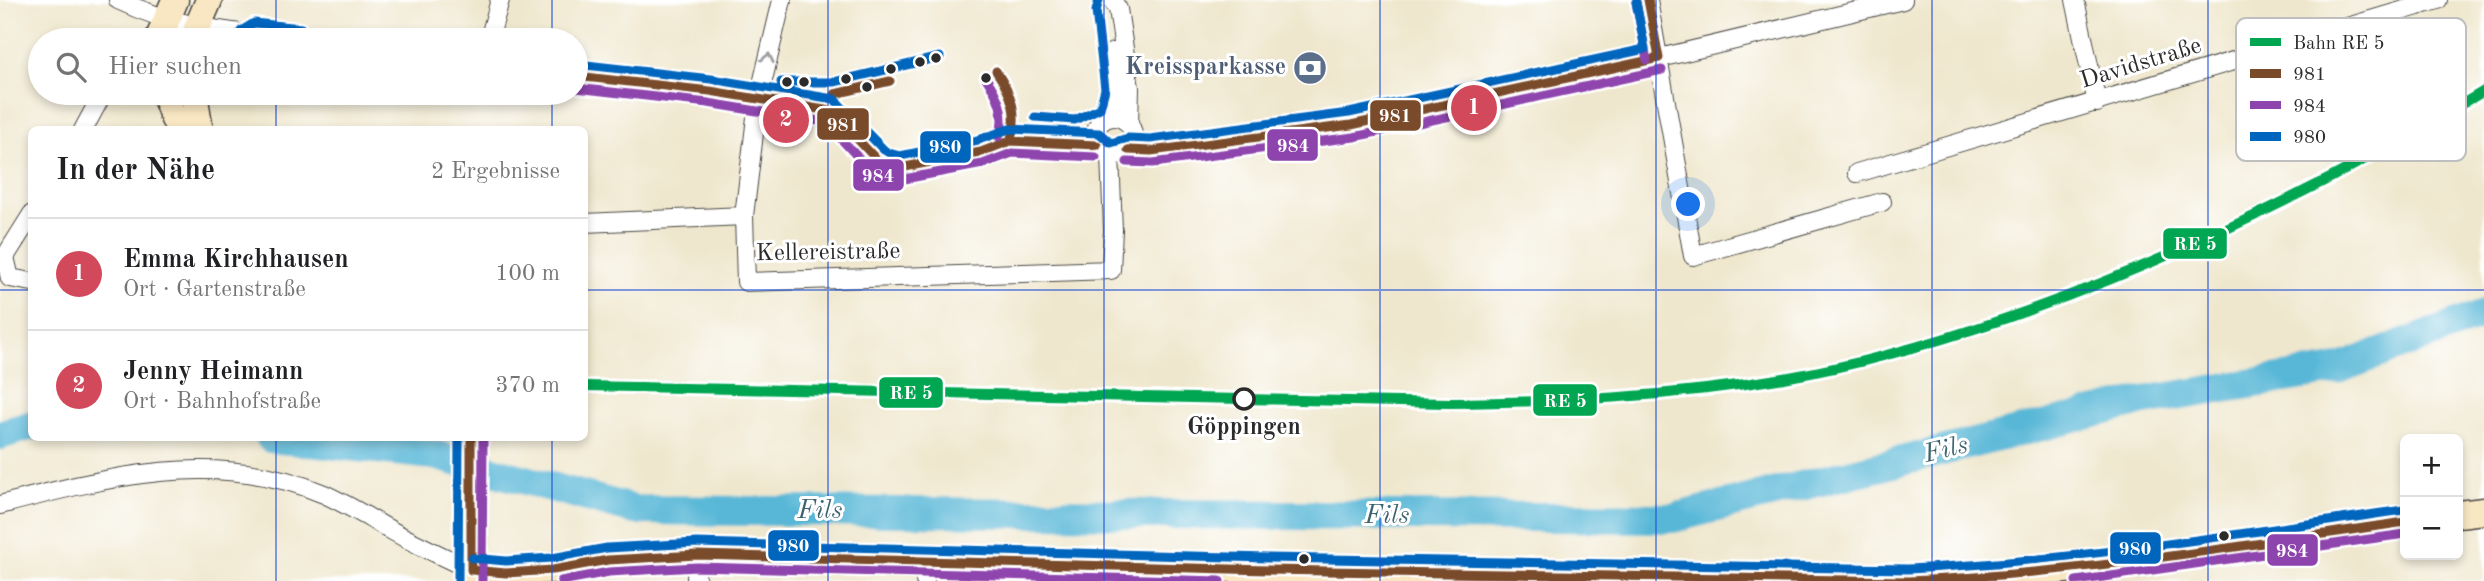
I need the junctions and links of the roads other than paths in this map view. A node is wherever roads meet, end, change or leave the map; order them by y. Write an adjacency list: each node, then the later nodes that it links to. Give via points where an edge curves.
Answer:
1 (118, 0): 11 (street)
2 (209, 0): 13 (main road)
3 (500, 0): 14 (street)
4 (782, 0): 18 (street, Kellereistraße, one-way to 4)
5 (1112, 0): 23 (street, via 1108,10 1117,89); 24 (street, via 1118,9 1130,88)
6 (1648, 0): 15 (street)
7 (1903, 0): 15 (street)
8 (2075, 0): 19 (street)
9 (2438, 0): 10 (street, Davidstraße)
10 (2378, 18)
11 (166, 20): 12 (street)
12 (184, 28)
13 (199, 28)
14 (492, 28)
15 (1659, 58): 29 (street, via 1351,125 1151,151); 31 (street, via 1693,257)
16 (2236, 61): 19 (street, Davidstraße)
17 (588, 77): 18 (street)
18 (758, 101): 28 (street, via 831,111 876,159 900,168 981,152 1010,141); 32 (street, Kellereistraße)
19 (2097, 103): 30 (street, Davidstraße)
20 (97, 105): 25 (street)
21 (168, 105): 26 (main road)
22 (197, 105): 27 (main road)
23 (1110, 117): 24 (street); 28 (street, via 1099,123 1094,134)
24 (1129, 124): 29 (street, via 1133,135)
25 (85, 126)
26 (179, 126)
27 (200, 126)
28 (1103, 150): 29 (street, via 1116,156); 32 (street, Kellereistraße, via 1113,230 1111,270 746,282)
29 (1128, 150)
30 (1857, 173)
31 (1882, 202)
32 (744, 216): 34 (street)
33 (28, 220): 35 (street, via 5,257 10,278)
34 (588, 222)
35 (28, 281)
36 (471, 441): 45 (main road)
37 (0, 505): 45 (street, via 138,474 178,469 240,471 323,494)
38 (2484, 510): 39 (main road)
39 (2463, 513)
40 (2400, 523): 43 (main road)
41 (696, 568): 42 (main road); 45 (main road, via 608,560)
42 (925, 571): 44 (main road)
43 (2099, 573): 47 (main road)
44 (1133, 574): 46 (main road)
45 (471, 576)
46 (1701, 579): 47 (main road)
47 (1858, 581)

